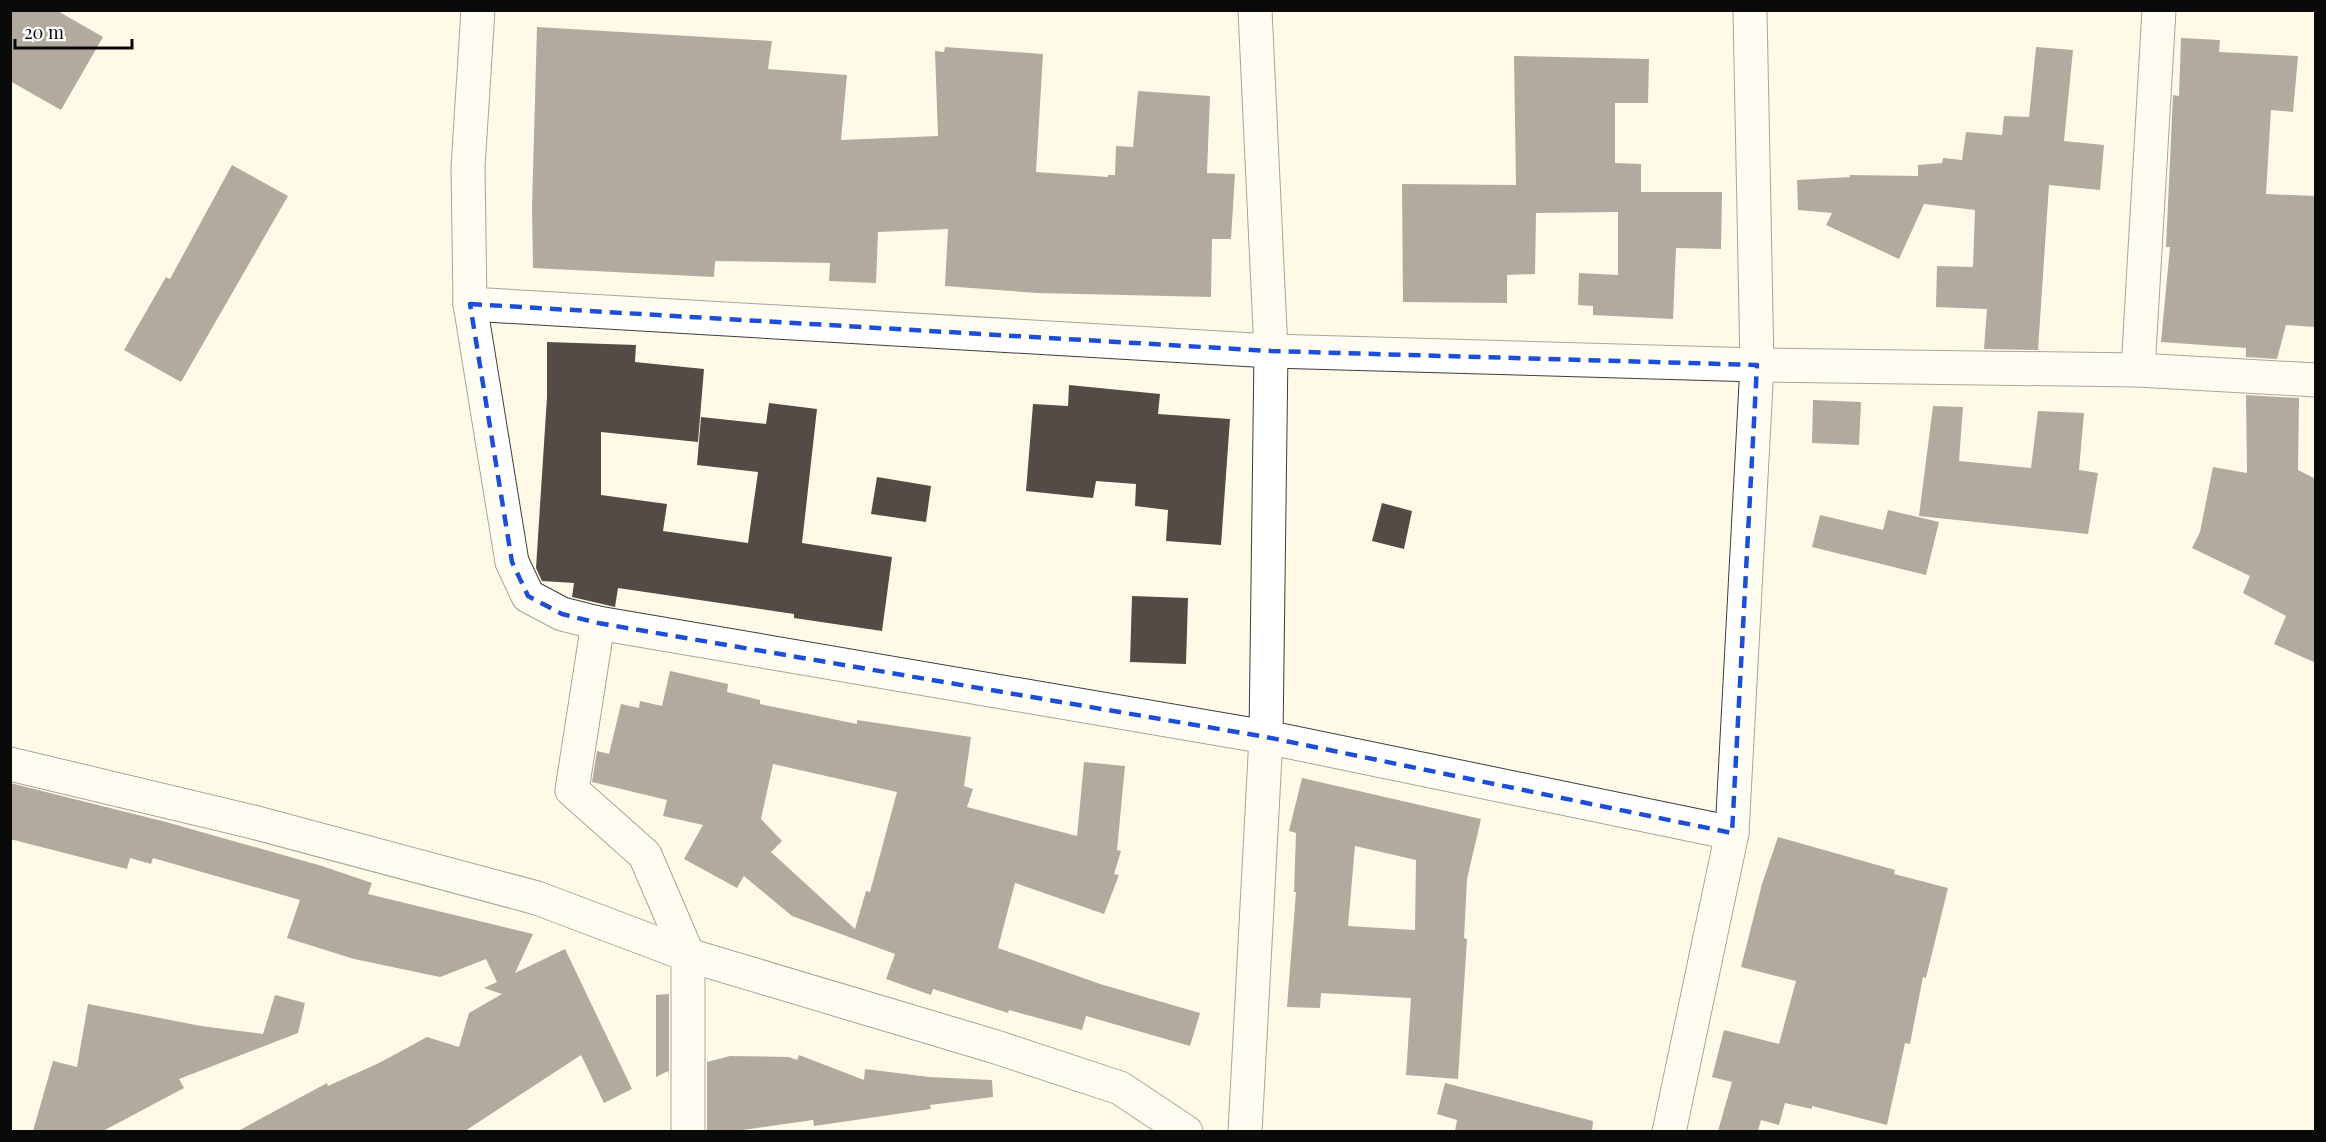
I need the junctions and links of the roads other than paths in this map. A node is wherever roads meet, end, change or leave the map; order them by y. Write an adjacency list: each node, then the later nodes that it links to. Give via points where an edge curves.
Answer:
1 (478, 10): 5 (street, via 468,167)
2 (1255, 10): 6 (street)
3 (1750, 10): 7 (street)
4 (2159, 10): 8 (street)
5 (470, 304): 6 (street); 10 (street, via 512,562 528,596 562,614)
6 (1271, 351): 7 (street); 11 (street)
7 (1757, 365): 8 (street); 13 (street)
8 (2138, 370): 9 (street)
9 (2316, 380)
10 (598, 623): 11 (street); 14 (street, via 572,790 645,855)
11 (1266, 737): 13 (street); 17 (street)
12 (10, 764): 14 (street, via 253,822 537,898)
13 (1732, 832): 18 (street)
14 (688, 955): 15 (street); 16 (street, via 1120,1088)
15 (688, 1131)
16 (1186, 1131)
17 (1245, 1131)
18 (1668, 1131)

